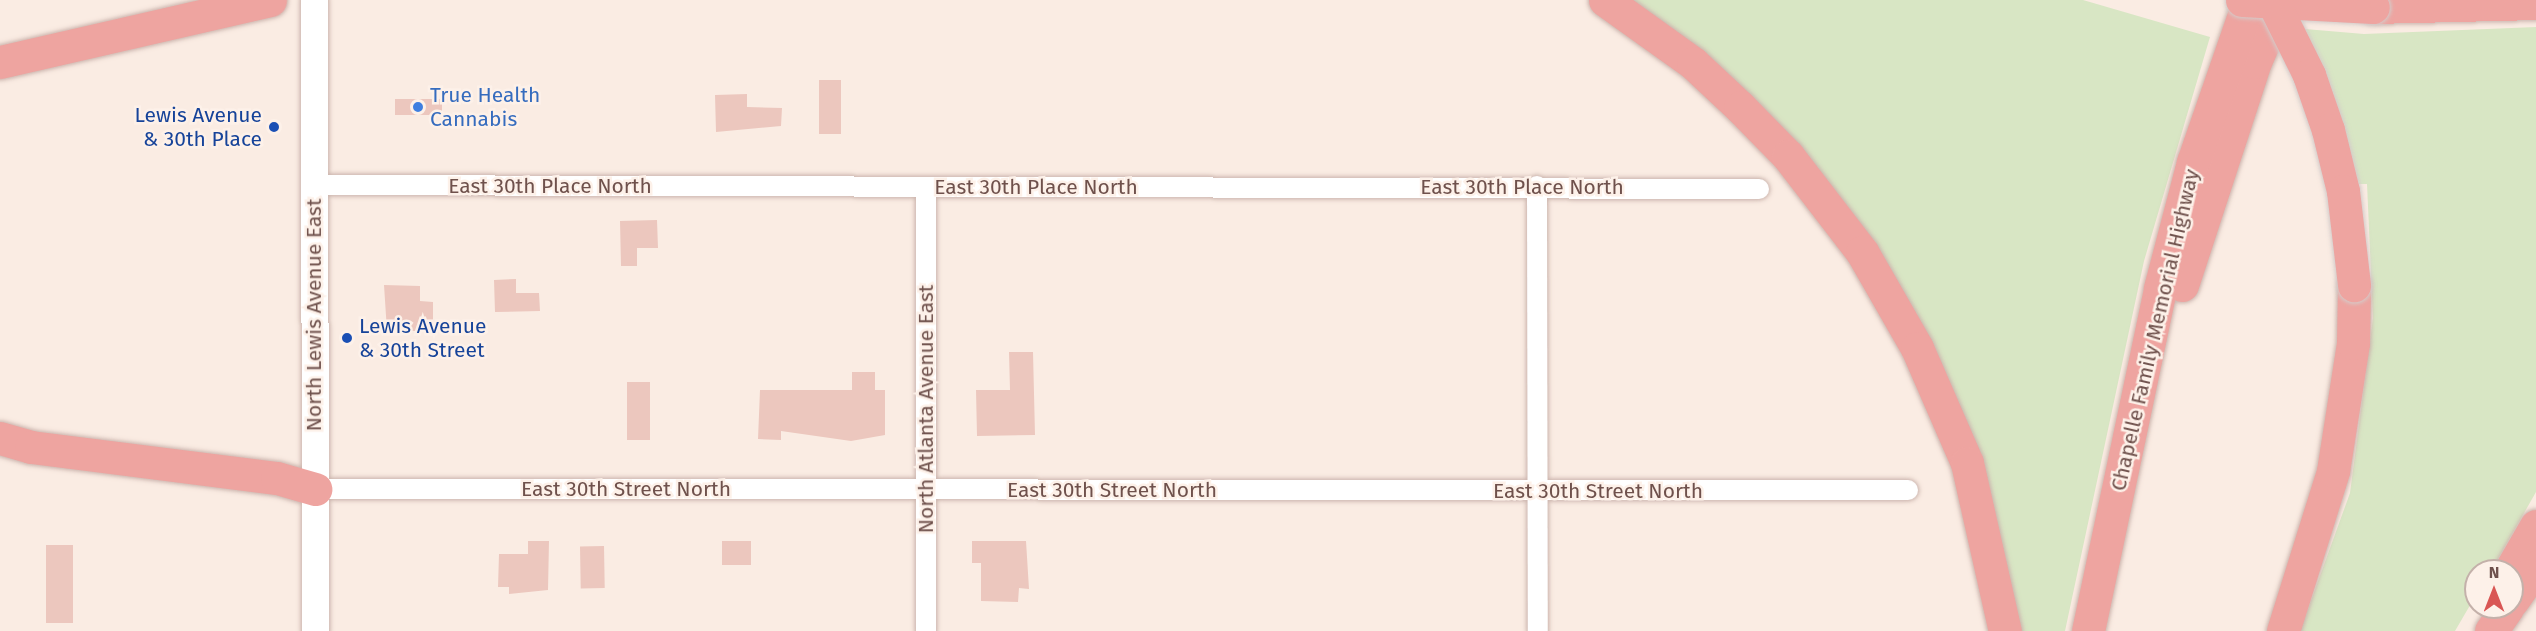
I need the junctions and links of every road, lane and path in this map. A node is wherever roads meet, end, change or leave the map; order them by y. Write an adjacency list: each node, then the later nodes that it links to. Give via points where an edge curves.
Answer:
1 (270, 0): 9 (highway)
2 (314, 0): 10 (main road, North Lewis Avenue East)
3 (1605, 0): 28 (highway, via 1693,63 1740,107 1788,156 1862,252 1917,348 1967,463)
4 (2242, 0): 8 (highway, bridge, via 2373,7)
5 (2249, 0): 16 (highway, Chapelle Family Memorial Highway, via 2193,162)
6 (2272, 0): 30 (highway, bridge, via 2309,75 2328,130 2343,191 2354,285 2353,343 2333,471)
7 (2282, 0): 16 (highway, via 2255,62)
8 (2536, 3)
9 (7, 63)
10 (314, 185): 12 (street, East 30th Place North); 17 (main road, North Lewis Avenue East)
11 (1537, 186): 12 (street, East 30th Place North); 13 (street, East 30th Place North); 20 (street)
12 (927, 187): 18 (street, North Atlanta Avenue East)
13 (1759, 189)
14 (0, 438): 17 (highway, via 31,447 277,478)
15 (0, 461): 17 (highway, via 278,494)
16 (2121, 472): 29 (highway, Chapelle Family Memorial Highway)
17 (315, 489): 18 (street, East 30th Street North); 25 (main road, North Lewis Avenue East)
18 (927, 489): 20 (street, East 30th Street North); 26 (street, North Atlanta Avenue East)
19 (1908, 490): 20 (street, East 30th Street North)
20 (1536, 492): 27 (street)
21 (2536, 526): 22 (highway)
22 (2517, 559)
23 (2536, 567): 24 (highway)
24 (2524, 584)
25 (315, 631)
26 (926, 631)
27 (1538, 631)
28 (2005, 631)
29 (2088, 631)
30 (2283, 631)

